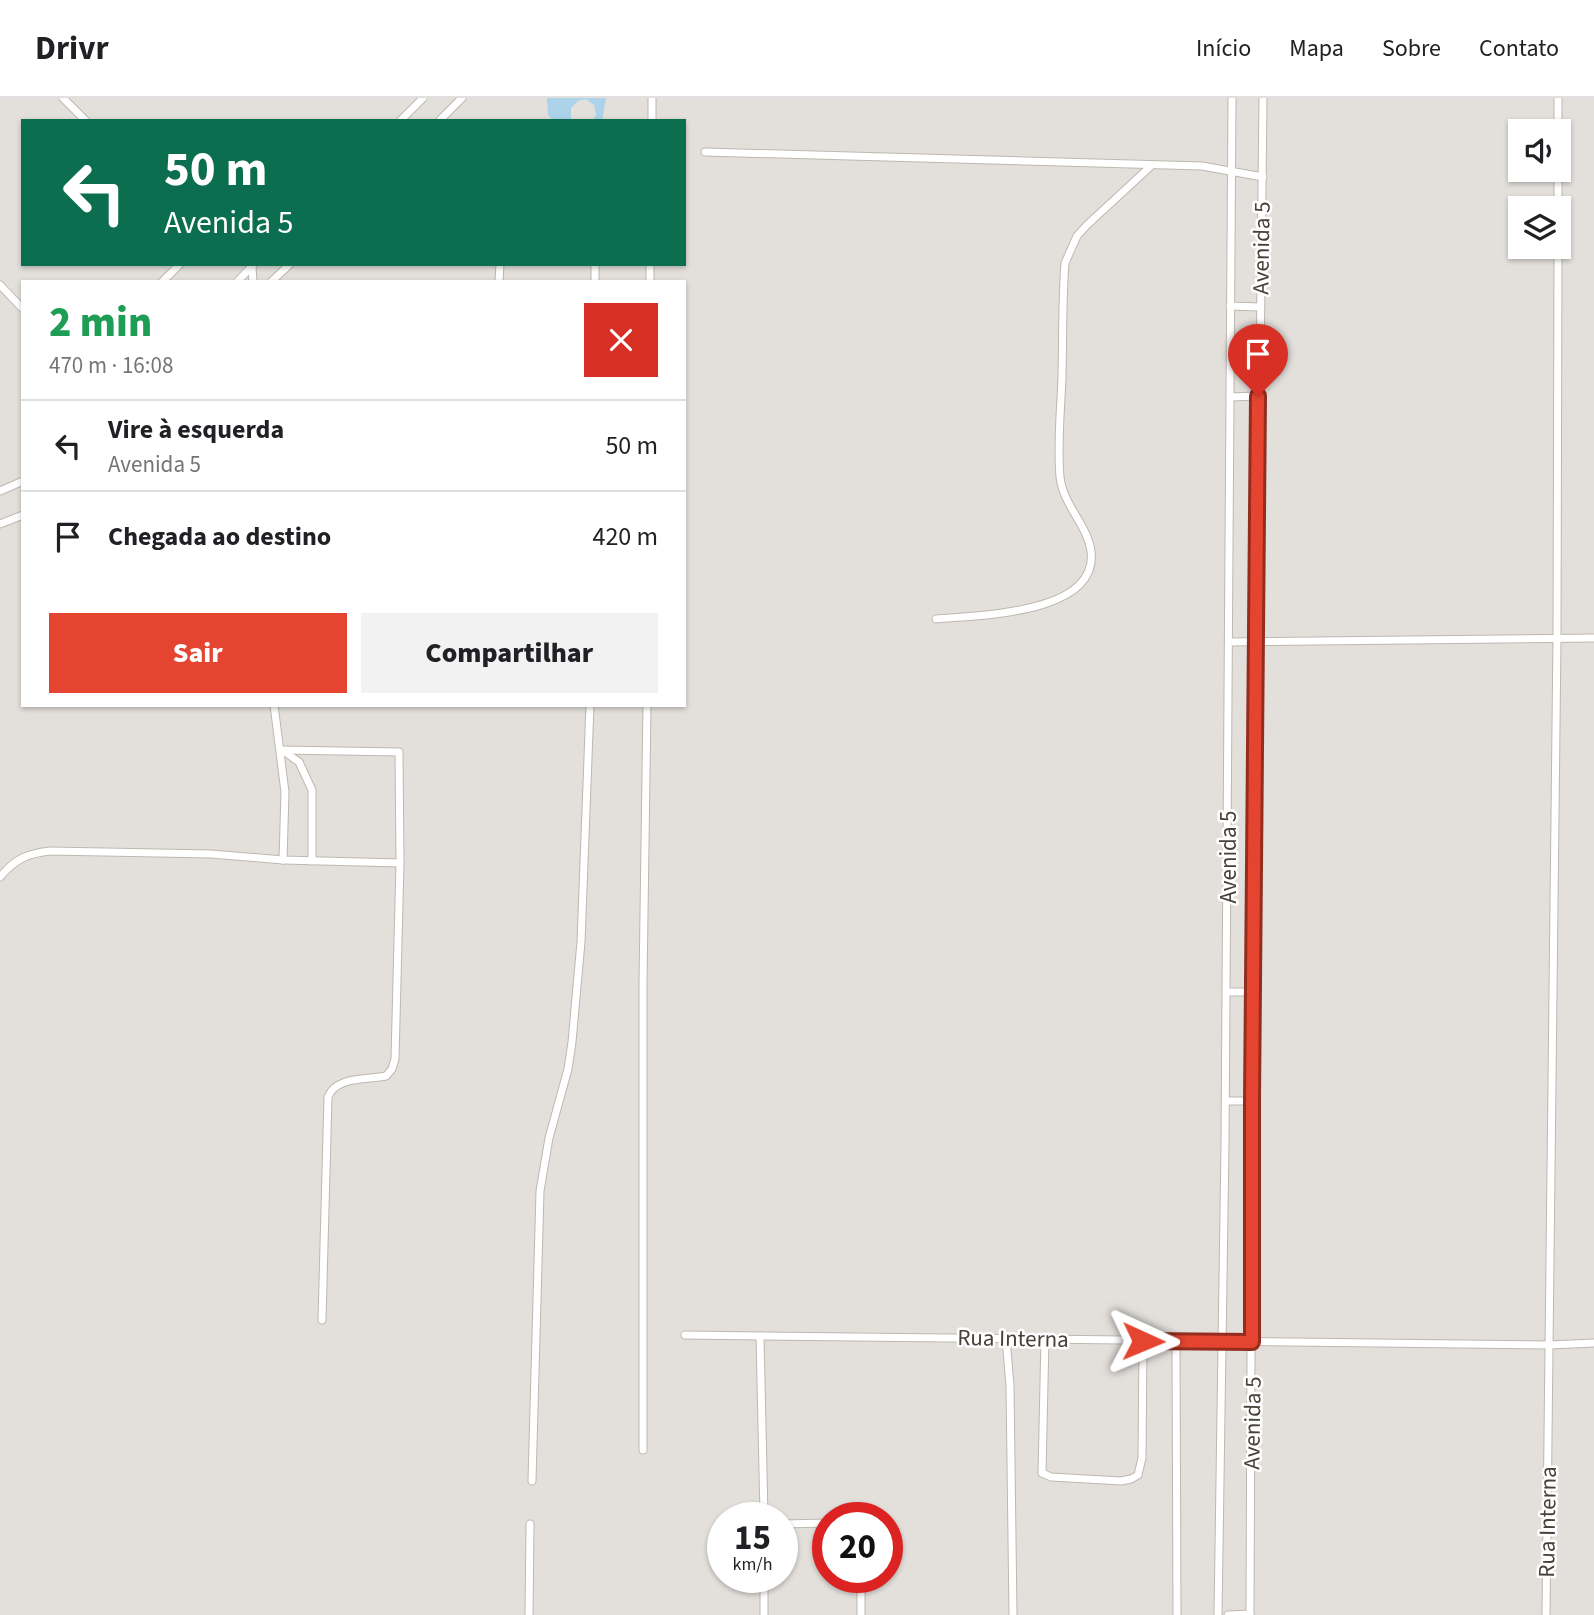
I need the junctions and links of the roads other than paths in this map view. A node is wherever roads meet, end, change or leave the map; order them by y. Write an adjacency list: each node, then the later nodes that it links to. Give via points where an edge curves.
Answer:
1 (63, 98): 8 (lane)
2 (423, 98): 9 (lane)
3 (462, 98): 10 (lane)
4 (652, 98): 11 (lane)
5 (1232, 98): 15 (lane, Avenida 5)
6 (1263, 98): 16 (lane, Avenida 5)
7 (1559, 98): 12 (lane)
8 (84, 119)
9 (402, 119)
10 (441, 119)
11 (652, 119)
12 (1558, 119)
13 (705, 152): 14 (lane)
14 (1152, 164): 15 (lane); 34 (lane, via 1077,236 1065,263 1058,452 1064,496 1088,539 1088,570 1068,594 1039,607)
15 (1232, 172): 16 (lane); 25 (lane, Avenida 5)
16 (1263, 177): 27 (lane, Avenida 5)
17 (1558, 259): 35 (lane)
18 (178, 266): 21 (lane)
19 (253, 266): 22 (lane)
20 (288, 266): 23 (lane)
21 (164, 280)
22 (239, 280)
23 (273, 280)
24 (0, 285): 26 (lane)
25 (1230, 306): 27 (lane); 29 (lane, Avenida 5)
26 (21, 307)
27 (1260, 307): 28 (lane, Avenida 5)
28 (1258, 396): 29 (lane); 37 (lane, Avenida 5)
29 (1230, 397): 38 (lane, Avenida 5)
30 (21, 482): 31 (lane)
31 (0, 491)
32 (21, 516): 33 (lane)
33 (0, 524)
34 (936, 619)
35 (1557, 638): 36 (lane); 37 (lane); 61 (lane)
36 (1594, 638)
37 (1257, 641): 38 (lane); 48 (lane, Avenida 5)
38 (1229, 642): 47 (lane, Avenida 5)
39 (274, 707): 42 (lane)
40 (590, 707): 63 (lane, via 581,943 572,1042 540,1191)
41 (647, 707): 62 (lane)
42 (281, 750): 43 (lane); 44 (lane, via 299,762 312,790); 45 (lane, via 399,752)
43 (283, 860): 44 (lane); 46 (lane, via 51,851 19,859)
44 (312, 861): 45 (lane)
45 (400, 863): 51 (lane, via 392,1069 386,1076 342,1083 328,1097)
46 (0, 877)
47 (1227, 992): 48 (lane); 49 (lane, Avenida 5)
48 (1255, 992): 50 (lane, Avenida 5)
49 (1226, 1101): 50 (lane); 58 (lane, Avenida 5)
50 (1252, 1101): 59 (lane, Avenida 5)
51 (322, 1320)
52 (685, 1335): 53 (lane, Rua Interna)
53 (760, 1336): 54 (lane, Rua Interna); 64 (lane)
54 (1006, 1338): 55 (lane, Rua Interna); 72 (lane)
55 (1045, 1338): 56 (lane, Rua Interna); 56 (lane, via 1042,1473 1121,1481 1138,1475 1142,1458)
56 (1143, 1341): 57 (lane, Rua Interna)
57 (1176, 1342): 58 (lane, Rua Interna); 73 (lane)
58 (1222, 1342): 59 (lane, Rua Interna); 74 (lane, Avenida 5)
59 (1252, 1342): 61 (lane, Rua Interna); 68 (lane, Avenida 5)
60 (1594, 1343): 61 (lane, Rua Interna)
61 (1550, 1345): 76 (lane, Rua Interna)
62 (643, 1450)
63 (532, 1481)
64 (764, 1502)
65 (530, 1524): 69 (lane)
66 (764, 1593): 70 (lane)
67 (861, 1593): 71 (lane)
68 (1250, 1614): 75 (lane)
69 (530, 1615)
70 (764, 1615)
71 (861, 1615)
72 (1013, 1615)
73 (1177, 1615)
74 (1218, 1615)
75 (1228, 1615)
76 (1546, 1615)

